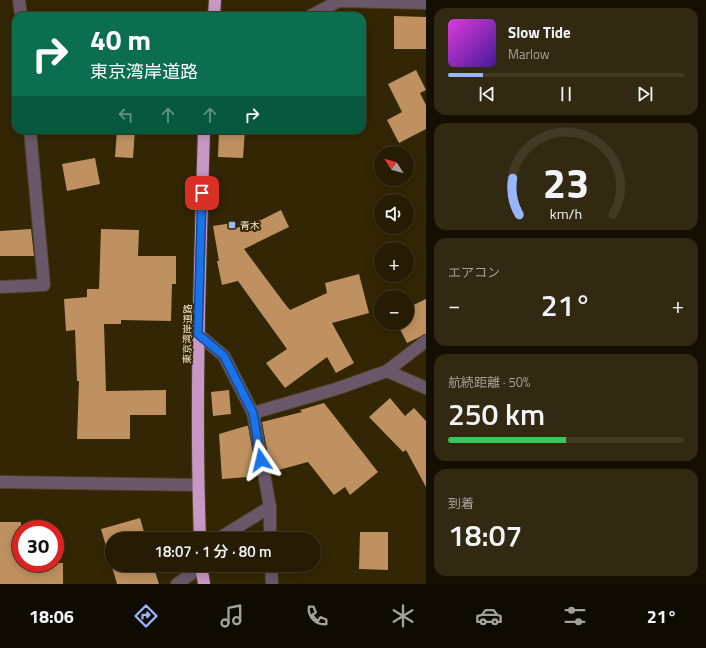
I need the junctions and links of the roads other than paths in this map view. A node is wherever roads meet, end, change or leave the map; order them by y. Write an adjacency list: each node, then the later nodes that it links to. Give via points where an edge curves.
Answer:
1 (19, 0): 4 (street)
2 (215, 0): 5 (highway)
3 (426, 3): 6 (street, via 339,1)
4 (20, 12)
5 (214, 12)
6 (318, 12)
7 (30, 134): 9 (street, via 44,285)
8 (204, 134): 10 (highway, 東京湾岸道路)
9 (0, 287)
10 (198, 334): 14 (street, via 224,356); 16 (highway, 東京湾岸道路)
11 (426, 341): 12 (street)
12 (387, 371): 13 (street); 14 (street)
13 (426, 388)
14 (253, 413): 17 (street)
15 (0, 482): 16 (street)
16 (198, 485): 18 (highway, 東京湾岸道路)
17 (270, 507): 19 (street); 20 (street)
18 (200, 532)
19 (229, 532)
20 (270, 532)
21 (194, 572): 24 (street)
22 (203, 572): 25 (highway)
23 (271, 572): 26 (street)
24 (177, 584)
25 (204, 584)
26 (272, 584)

